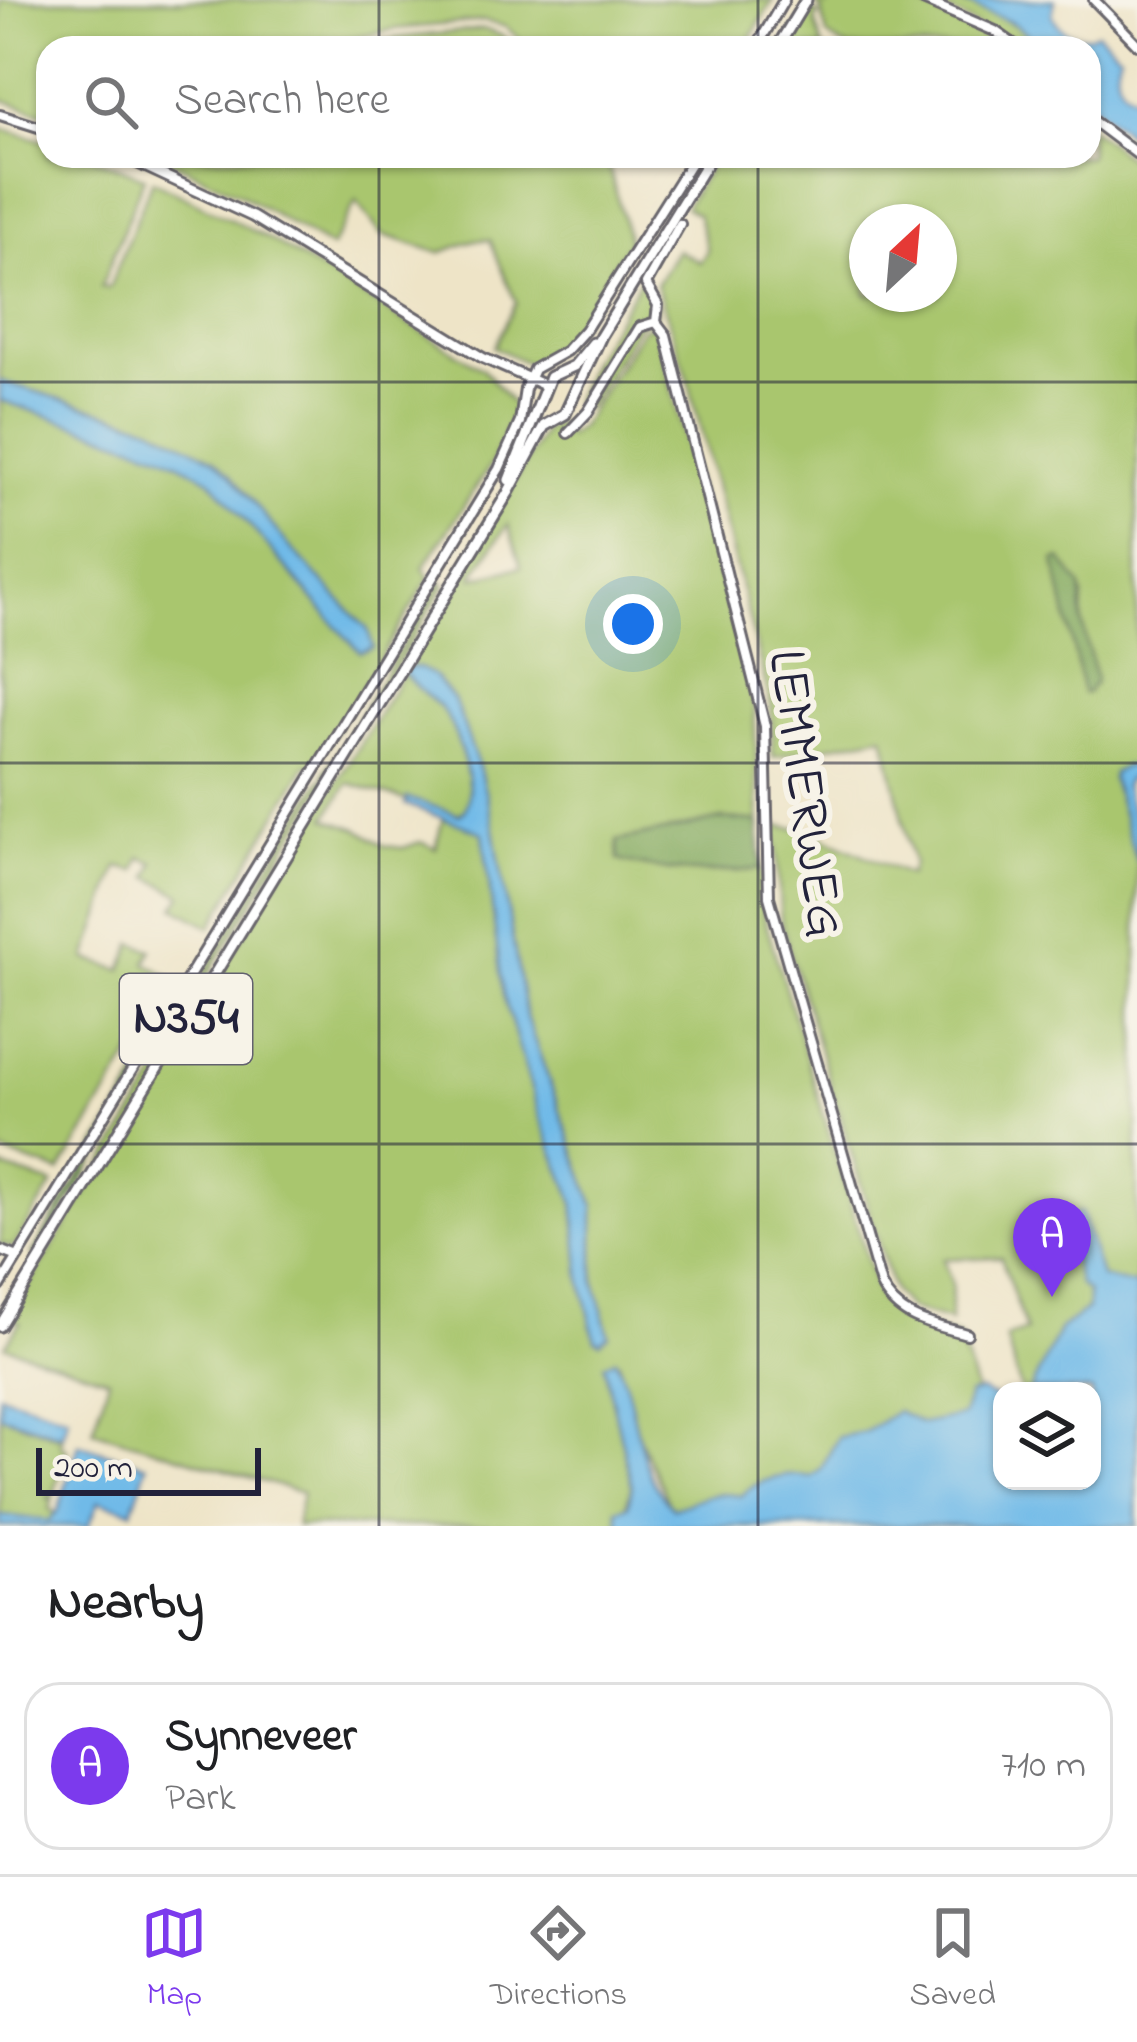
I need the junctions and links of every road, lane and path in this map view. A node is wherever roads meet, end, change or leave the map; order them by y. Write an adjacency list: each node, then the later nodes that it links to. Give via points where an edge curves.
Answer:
1 (784, 0): 5 (street)
2 (806, 0): 6 (main road)
3 (923, 0): 7 (street)
4 (1094, 0): 8 (street)
5 (763, 36)
6 (784, 36)
7 (1002, 36)
8 (1133, 42)
9 (0, 115): 10 (street)
10 (36, 126)
11 (1101, 127): 12 (street)
12 (1137, 154)
13 (148, 168): 20 (street, via 253,217)
14 (687, 168): 20 (street, via 585,330)
15 (704, 168): 18 (main road)
16 (680, 224): 17 (street, LEMMERWEG, via 646,280)
17 (656, 322): 25 (street, via 638,330); 34 (street, LEMMERWEG, via 668,340 765,726 769,897 880,1285 907,1316)
18 (601, 336): 19 (main road); 22 (main road)
19 (568, 370): 21 (main road); 22 (main road)
20 (529, 379): 21 (street); 30 (street, via 505,459)
21 (546, 386): 23 (main road, N354)
22 (576, 388): 24 (main road)
23 (540, 404): 26 (main road); 28 (main road, N354)
24 (567, 410): 25 (street); 26 (main road, N354)
25 (584, 418): 27 (street)
26 (549, 421): 28 (main road, N354)
27 (568, 433)
28 (504, 496): 31 (main road, N354)
29 (0, 1250): 30 (street)
30 (19, 1254): 31 (street); 32 (street)
31 (39, 1262): 33 (main road, N354)
32 (0, 1286)
33 (0, 1326)
34 (967, 1334)

